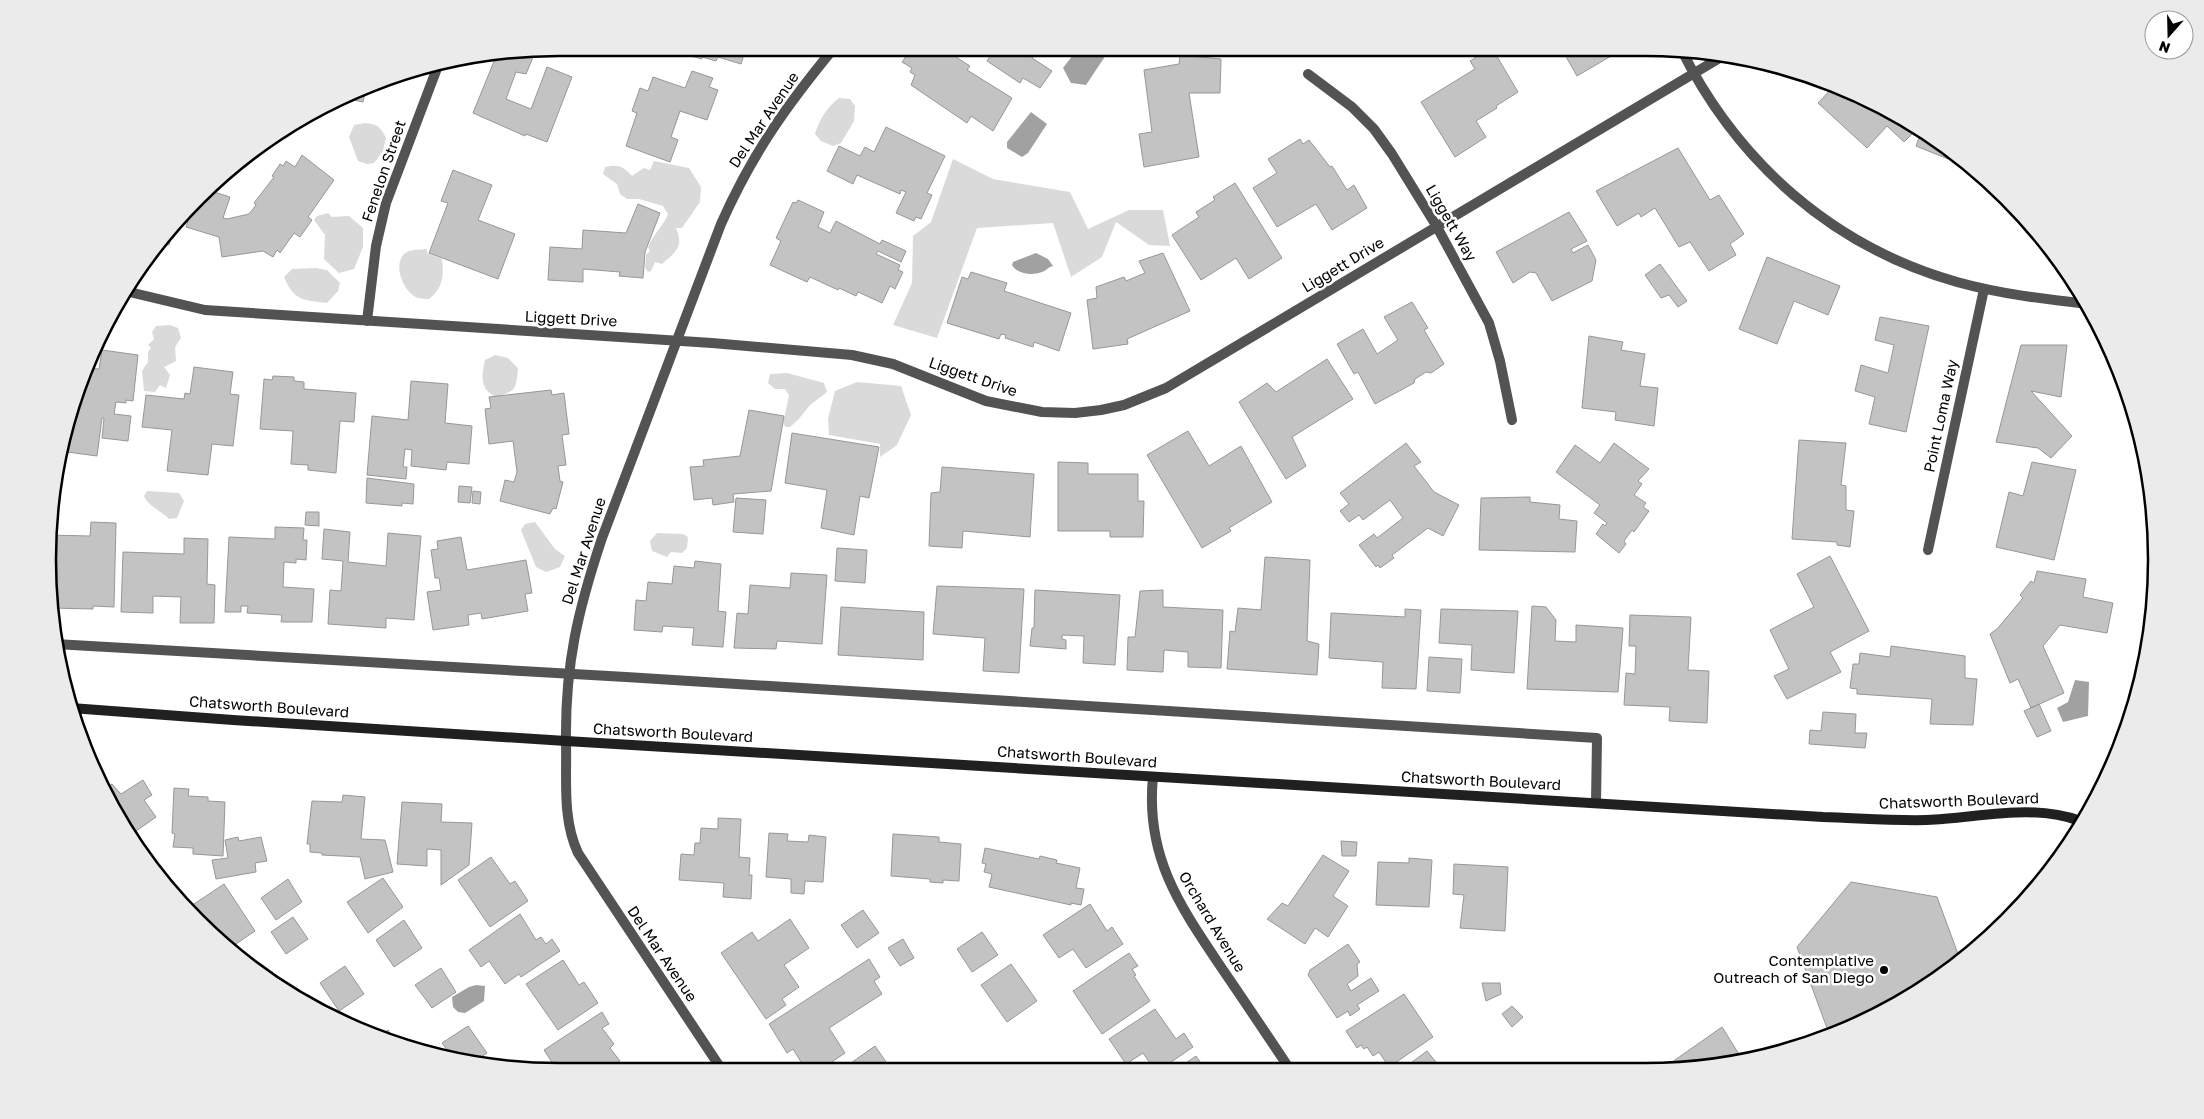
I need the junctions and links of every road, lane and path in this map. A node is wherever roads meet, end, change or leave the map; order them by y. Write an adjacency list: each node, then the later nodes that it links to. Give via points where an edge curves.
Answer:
1 (827, 56): 12 (street, Del Mar Avenue, via 788,104 740,183)
2 (1686, 58): 6 (street)
3 (1714, 62): 6 (street, Liggett Drive)
4 (436, 72): 11 (street, Fenelon Street, via 386,203 376,246)
5 (1308, 74): 7 (street, Liggett Way, via 1352,107 1378,135)
6 (1694, 75): 7 (street, Liggett Drive); 8 (street, via 1740,142 1806,206 1885,255 1934,275)
7 (1437, 227): 12 (street, Liggett Drive, via 1166,388 1124,405 1101,410 1058,413 1014,408 976,397 893,364 852,355); 13 (street, Liggett Way, via 1489,323)
8 (1984, 289): 10 (street); 14 (street, Point Loma Way)
9 (133, 293): 11 (street, Liggett Drive, via 205,310)
10 (2077, 302)
11 (367, 322): 12 (street, Liggett Drive)
12 (678, 341): 16 (street, Del Mar Avenue, via 588,580 576,623)
13 (1512, 420)
14 (1928, 550)
15 (64, 644): 16 (street)
16 (568, 674): 18 (street, Del Mar Avenue); 20 (street, via 1597,738)
17 (79, 709): 18 (main road, Chatsworth Boulevard)
18 (566, 741): 19 (main road, Chatsworth Boulevard); 22 (street, Del Mar Avenue, via 568,817 578,853)
19 (1153, 776): 20 (main road, Chatsworth Boulevard); 23 (street, Orchard Avenue, via 1152,820 1170,885)
20 (1596, 803): 21 (main road, Chatsworth Boulevard, via 1890,820 2027,812 2053,813)
21 (2075, 819)
22 (717, 1063)
23 (1286, 1063)

